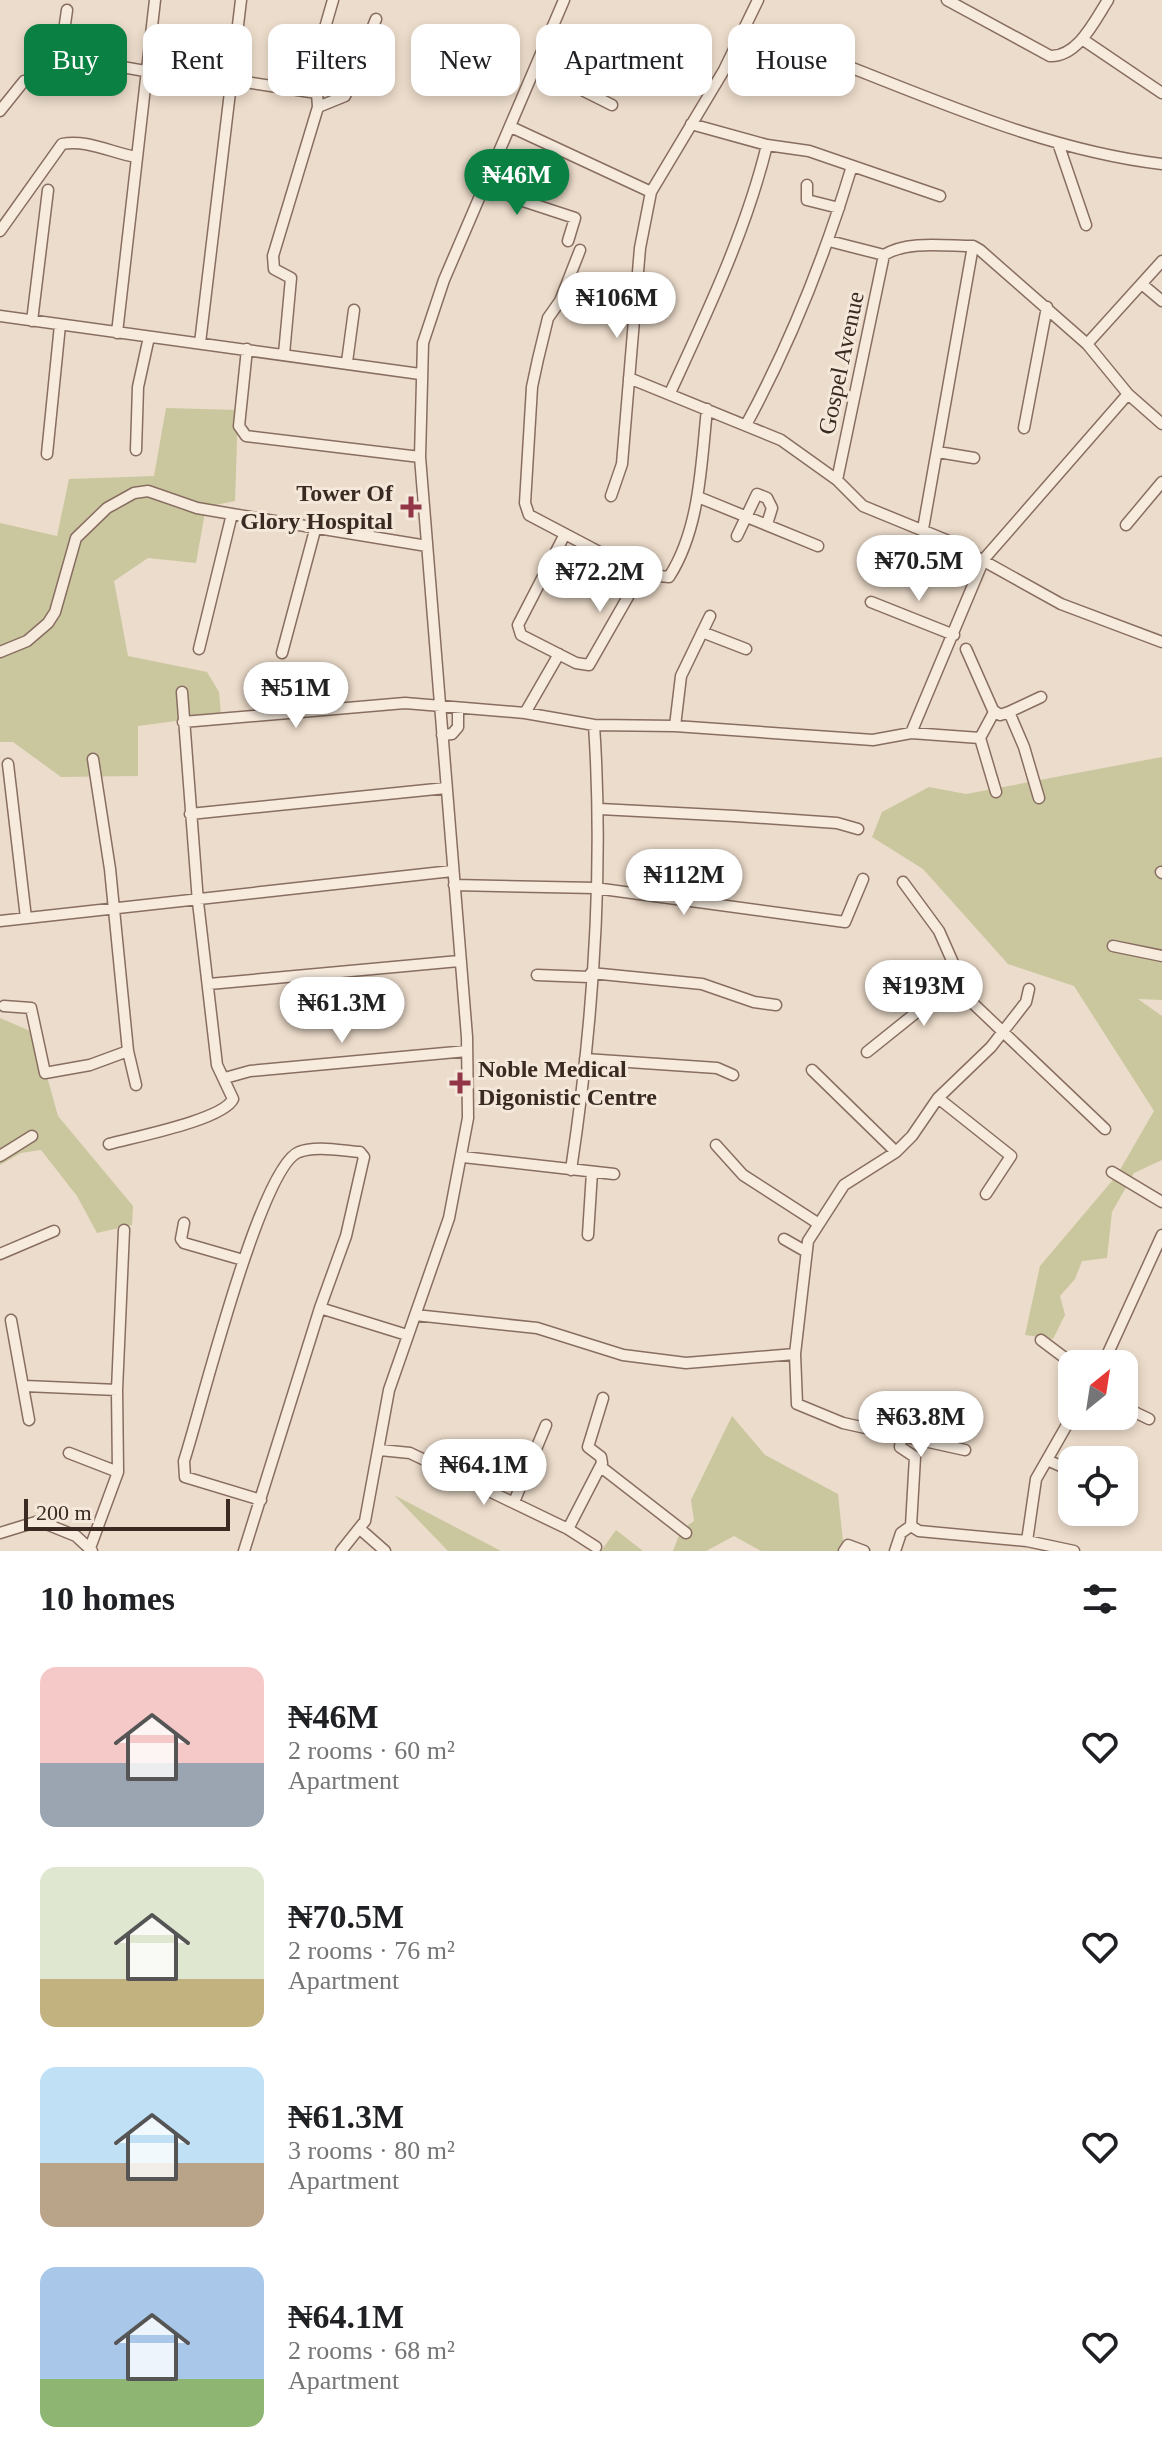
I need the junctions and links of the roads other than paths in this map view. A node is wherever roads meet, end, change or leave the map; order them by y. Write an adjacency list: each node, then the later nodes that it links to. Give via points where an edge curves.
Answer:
1 (155, 0): 10 (street)
2 (241, 0): 11 (street)
3 (333, 0): 12 (street)
4 (564, 0): 13 (street)
5 (758, 0): 14 (street)
6 (947, 0): 15 (street, via 1050,56 1060,56)
7 (1108, 0): 15 (street)
8 (67, 10): 19 (street, via 61,52 66,57)
9 (376, 19): 27 (street, via 345,96)
10 (152, 24)
11 (238, 24)
12 (326, 24)
13 (554, 24)
14 (748, 24)
15 (1082, 39): 22 (street)
16 (728, 60): 29 (street)
17 (536, 67): 30 (street)
18 (855, 68): 31 (street, via 992,123)
19 (143, 71)
20 (24, 81): 28 (street)
21 (143, 90): 33 (street)
22 (1162, 93)
23 (230, 96): 61 (street)
24 (317, 96): 27 (street)
25 (594, 96): 26 (street)
26 (612, 105)
27 (318, 107): 64 (street, via 272,265 291,278)
28 (0, 111)
29 (691, 124): 32 (street); 39 (street)
30 (511, 127): 36 (street); 39 (street)
31 (1058, 143): 34 (street); 42 (street)
32 (767, 145): 35 (street, via 809,151); 68 (street, via 717,290)
33 (136, 157): 43 (street, via 62,144); 59 (street)
34 (1162, 164)
35 (852, 166): 40 (street); 41 (street)
36 (486, 182): 44 (street, via 526,203 575,218); 66 (street, via 429,323)
37 (807, 185): 41 (street, via 807,200)
38 (48, 190): 57 (street)
39 (651, 192): 56 (street, via 640,248)
40 (940, 196)
41 (839, 208): 45 (street)
42 (1086, 225)
43 (0, 231)
44 (568, 241)
45 (829, 241): 48 (street); 72 (street, via 792,333)
46 (973, 246): 48 (street, via 894,248); 53 (street); 75 (street)
47 (580, 250): 51 (street)
48 (884, 255): 79 (street, Gospel Avenue)
49 (1162, 261): 50 (street)
50 (1143, 285): 52 (street); 62 (street)
51 (560, 301): 56 (street); 89 (street, via 548,318 532,387 525,503 529,515)
52 (1162, 301)
53 (1047, 307): 62 (street); 73 (street)
54 (354, 310): 65 (street)
55 (0, 316): 57 (street)
56 (636, 318): 67 (street)
57 (32, 321): 58 (street)
58 (60, 325): 59 (street); 76 (street)
59 (117, 333): 60 (street)
60 (149, 337): 61 (street); 74 (street, via 138,387)
61 (200, 343): 63 (street)
62 (1087, 344): 69 (street)
63 (247, 349): 64 (street); 77 (street, via 239,426 246,436)
64 (284, 354): 65 (street)
65 (347, 362): 66 (street)
66 (420, 374): 77 (street)
67 (629, 378): 68 (street); 81 (street, via 622,464)
68 (670, 393): 70 (street)
69 (1128, 394): 71 (street); 93 (street)
70 (707, 409): 72 (street); 82 (street)
71 (1162, 424)
72 (746, 425): 79 (street, via 781,440)
73 (1024, 428)
74 (136, 450)
75 (938, 452): 78 (street); 87 (street)
76 (47, 454)
77 (420, 457): 91 (street)
78 (974, 458)
79 (837, 480): 87 (street, via 863,506)
80 (1162, 482): 86 (street)
81 (611, 496)
82 (698, 497): 84 (street); 94 (street, via 671,575 664,579)
83 (232, 514): 88 (street); 100 (street); 103 (street, via 148,491 107,508 76,538 48,623 27,641)
84 (746, 515): 85 (street); 85 (street, via 757,494 767,498 772,508); 90 (street)
85 (767, 524): 92 (street)
86 (1126, 525)
87 (923, 529): 93 (street)
88 (315, 530): 91 (street); 104 (street)
89 (565, 534): 94 (street); 105 (street, via 517,628)
90 (737, 536)
91 (427, 546): 108 (street)
92 (818, 546)
93 (984, 559): 98 (street); 99 (street, via 1061,604)
94 (641, 574): 105 (street, via 593,662 584,666)
95 (871, 602): 98 (street)
96 (710, 616): 97 (street)
97 (702, 632): 101 (street); 115 (street, via 681,676)
98 (954, 635): 116 (street)
99 (1162, 642)
100 (199, 649)
101 (746, 649)
102 (966, 649): 110 (street)
103 (0, 652)
104 (282, 653)
105 (559, 654): 112 (street)
106 (182, 692): 113 (street)
107 (1041, 697): 111 (street)
108 (439, 706): 109 (street); 113 (street, via 405,703); 117 (street)
109 (458, 708): 112 (street); 117 (street, via 458,727)
110 (994, 712): 111 (street); 118 (street)
111 (1009, 712): 123 (street)
112 (525, 713): 114 (street)
113 (183, 722): 125 (street)
114 (594, 725): 115 (street); 124 (street)
115 (675, 726): 116 (street, via 873,740)
116 (911, 733): 118 (street)
117 (442, 735): 121 (street)
118 (980, 738): 122 (street)
119 (93, 759): 133 (street)
120 (8, 764): 134 (street)
121 (446, 788): 125 (street); 127 (street)
122 (996, 792)
123 (1039, 798)
124 (600, 809): 126 (street, via 837,823); 131 (street)
125 (190, 814): 132 (street)
126 (858, 829)
127 (452, 871): 130 (street); 132 (street)
128 (863, 879): 131 (street, via 845,922)
129 (903, 882): 141 (street, via 939,931)
130 (454, 885): 131 (street); 138 (street)
131 (595, 888): 139 (street)
132 (198, 902): 133 (street); 142 (street)
133 (114, 908): 134 (street); 147 (street)
134 (26, 918): 135 (street)
135 (0, 921)
136 (1113, 946): 137 (street)
137 (1162, 956)
138 (459, 961): 142 (street); 148 (street)
139 (591, 973): 140 (street); 144 (street, via 702,984); 150 (street)
140 (537, 975)
141 (958, 979): 146 (street, via 960,991); 149 (street)
142 (209, 984): 153 (street, via 217,1065)
143 (1029, 989): 146 (street, via 1026,1002)
144 (776, 1005)
145 (4, 1006): 147 (street, via 31,1008 47,1073)
146 (1000, 1032): 155 (street); 156 (street)
147 (128, 1051): 154 (street)
148 (467, 1051): 153 (street, via 250,1071); 162 (street)
149 (867, 1052)
150 (585, 1059): 152 (street, via 717,1068); 163 (street)
151 (812, 1070): 160 (street)
152 (733, 1075)
153 (225, 1078): 158 (street, via 233,1099 223,1109)
154 (136, 1085)
155 (938, 1098): 160 (street); 167 (street, via 1011,1156)
156 (1105, 1129)
157 (32, 1136): 161 (street)
158 (109, 1144)
159 (716, 1145): 170 (street, via 743,1175)
160 (896, 1152): 170 (street, via 844,1185)
161 (0, 1156)
162 (463, 1157): 163 (street); 180 (street, via 449,1218)
163 (571, 1170): 164 (street)
164 (592, 1172): 166 (street); 173 (street)
165 (1112, 1172): 168 (street)
166 (614, 1174)
167 (986, 1194)
168 (1162, 1202)
169 (184, 1223): 178 (street, via 184,1243)
170 (819, 1224): 176 (street)
171 (124, 1230): 188 (street)
172 (54, 1231): 177 (street)
173 (588, 1235)
174 (1162, 1235): 184 (street)
175 (784, 1239): 176 (street)
176 (805, 1251): 186 (street)
177 (0, 1254)
178 (243, 1260): 179 (street, via 256,1222 294,1155 309,1150 361,1153 346,1236); 203 (street, via 182,1468 185,1477)
179 (320, 1308): 182 (street); 203 (street)
180 (415, 1315): 182 (street); 186 (street, via 537,1328 632,1357 686,1363)
181 (11, 1320): 187 (street)
182 (407, 1335): 196 (street, via 389,1390)
183 (1041, 1340): 185 (street)
184 (1109, 1350)
185 (1058, 1353)
186 (795, 1354): 195 (street, via 794,1388 800,1408)
187 (25, 1386): 188 (street); 192 (street)
188 (117, 1390): 202 (street)
189 (603, 1398): 201 (street, via 588,1447 601,1457)
190 (1138, 1414): 191 (street)
191 (1149, 1419)
192 (29, 1420)
193 (546, 1425): 204 (street)
194 (1064, 1430): 199 (street)
195 (901, 1439): 197 (street); 205 (street, via 903,1451 915,1457)
196 (380, 1450): 204 (street, via 410,1453); 206 (street)
197 (965, 1450)
198 (69, 1453): 202 (street)
199 (1047, 1460): 200 (street); 210 (street, via 1036,1479)
200 (1058, 1465)
201 (601, 1467): 207 (street); 209 (street)
202 (118, 1472): 213 (street)
203 (261, 1500): 214 (street)
204 (514, 1502): 207 (street)
205 (911, 1526): 211 (street); 219 (street, via 901,1533)
206 (360, 1529): 215 (street); 216 (street)
207 (568, 1529): 212 (street)
208 (0, 1533): 213 (street, via 39,1521 76,1536)
209 (686, 1533)
210 (1027, 1541): 211 (street); 220 (street)
211 (1009, 1546)
212 (596, 1547)
213 (91, 1550)
214 (244, 1551)
215 (341, 1551)
216 (385, 1551)
217 (844, 1551): 218 (street, via 848,1545)
218 (864, 1551)
219 (895, 1551)
220 (1074, 1551)

